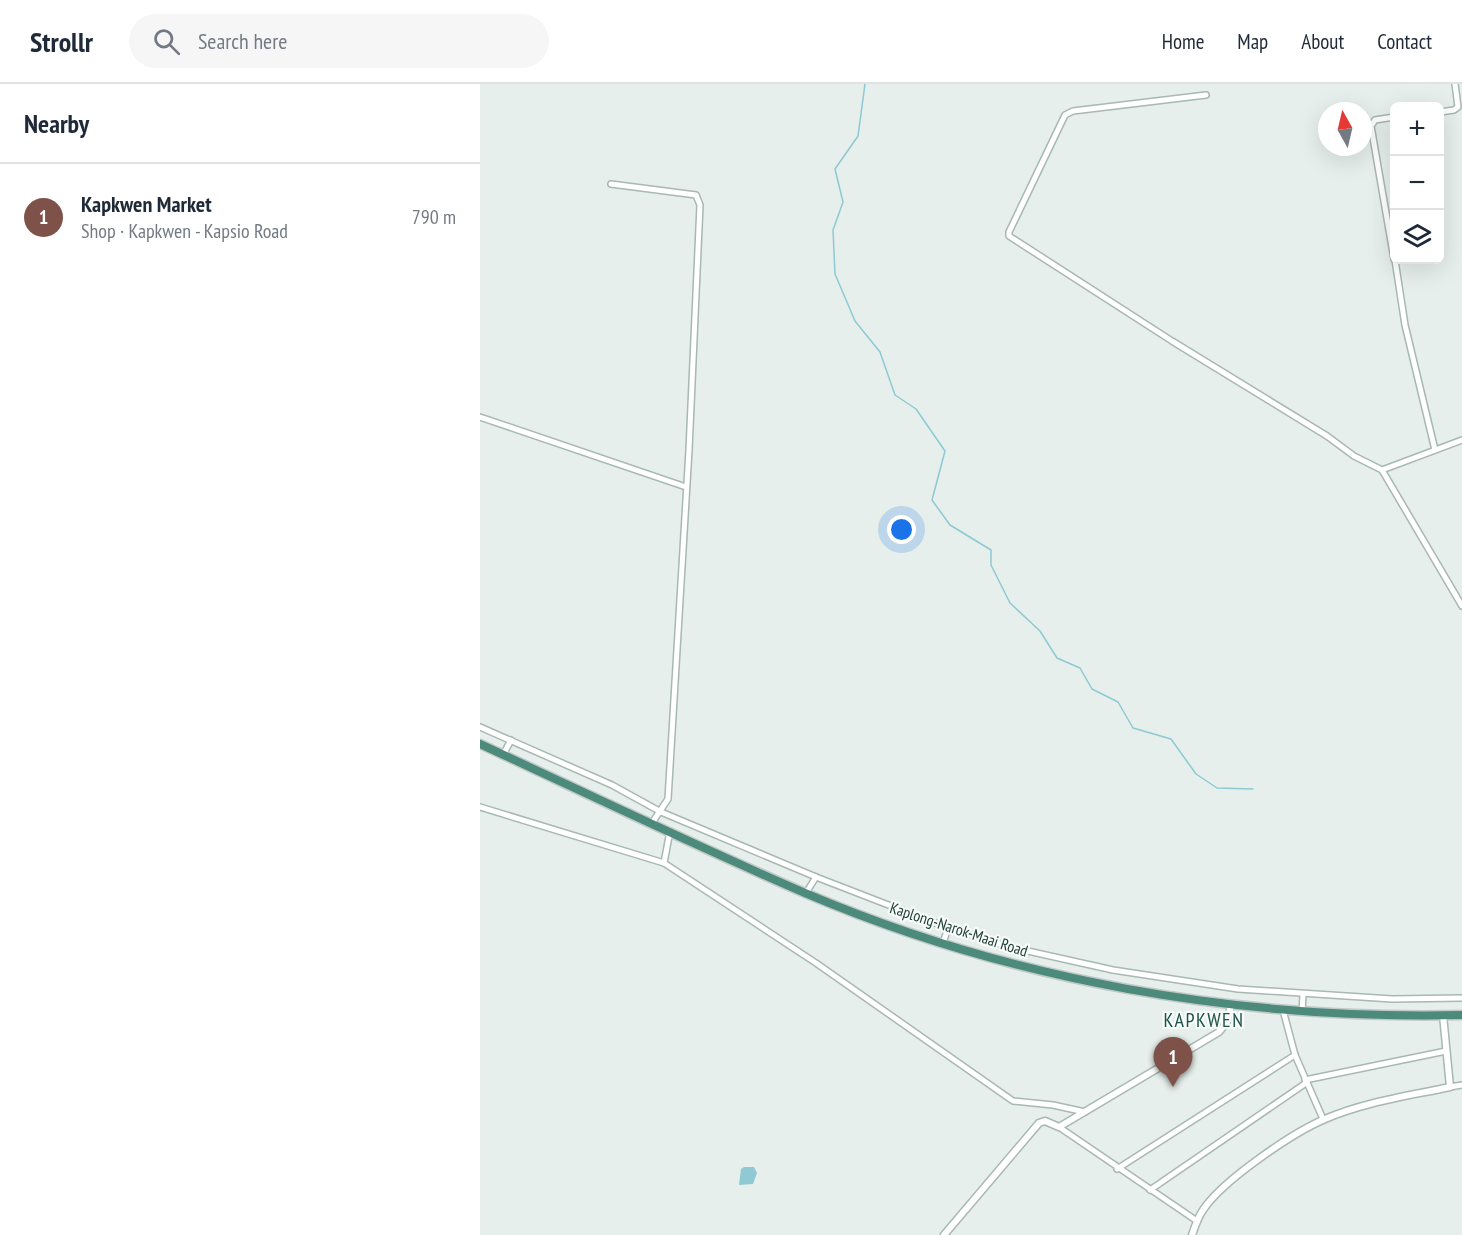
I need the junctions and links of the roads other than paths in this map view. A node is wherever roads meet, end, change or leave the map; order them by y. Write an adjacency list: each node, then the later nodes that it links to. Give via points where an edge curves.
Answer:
1 (1455, 84): 3 (street, via 1458,107)
2 (1206, 95): 11 (street, via 1065,115 1009,237)
3 (1444, 111)
4 (1390, 118): 6 (street, via 1375,120 1371,126)
5 (611, 184): 12 (street, via 696,195 699,200)
6 (1390, 231)
7 (1396, 264): 10 (street, via 1405,325)
8 (480, 417): 12 (street)
9 (1462, 440): 10 (street)
10 (1435, 450): 11 (street)
11 (1382, 470): 13 (street)
12 (686, 487): 19 (street, via 668,798)
13 (1462, 606)
14 (480, 727): 15 (street)
15 (511, 740): 17 (street); 19 (street, via 612,785)
16 (480, 744): 17 (highway, Kaplong-Narok-Maai Road)
17 (503, 755): 20 (highway, Kaplong-Narok-Maai Road)
18 (480, 807): 22 (street)
19 (661, 812): 20 (street); 23 (street)
20 (652, 823): 21 (highway, Kaplong-Narok-Maai Road)
21 (670, 831): 22 (street); 24 (highway, Kaplong-Narok-Maai Road)
22 (664, 863): 39 (street, via 816,963 1013,1101)
23 (816, 877): 24 (street); 25 (street)
24 (806, 893): 26 (highway, Kaplong-Narok-Maai Road)
25 (948, 928): 26 (street); 27 (street, via 1010,947 1113,970)
26 (943, 943): 29 (highway, Kaplong-Narok-Maai Road, via 1033,969)
27 (1303, 995): 28 (street); 31 (street)
28 (1462, 998)
29 (1231, 1006): 30 (highway, Kaplong-Narok-Maai Road); 39 (street, via 1227,1022 1219,1032)
30 (1283, 1010): 31 (highway, Kaplong-Narok-Maai Road); 35 (street)
31 (1302, 1012): 32 (highway, Kaplong-Narok-Maai Road)
32 (1443, 1015): 33 (highway, Kaplong-Narok-Maai Road); 34 (street)
33 (1462, 1015)
34 (1446, 1052): 36 (street); 38 (street)
35 (1295, 1055): 36 (street); 42 (street)
36 (1306, 1082): 40 (street); 43 (street)
37 (1462, 1085): 38 (street)
38 (1450, 1087): 40 (street)
39 (1085, 1112): 41 (street)
40 (1323, 1119): 44 (street, via 1233,1179 1212,1198)
41 (1059, 1127): 42 (street); 45 (street, via 1045,1121 1034,1127)
42 (1117, 1169): 43 (street)
43 (1150, 1190): 44 (street)
44 (1197, 1221): 46 (street)
45 (944, 1235)
46 (1192, 1235)

